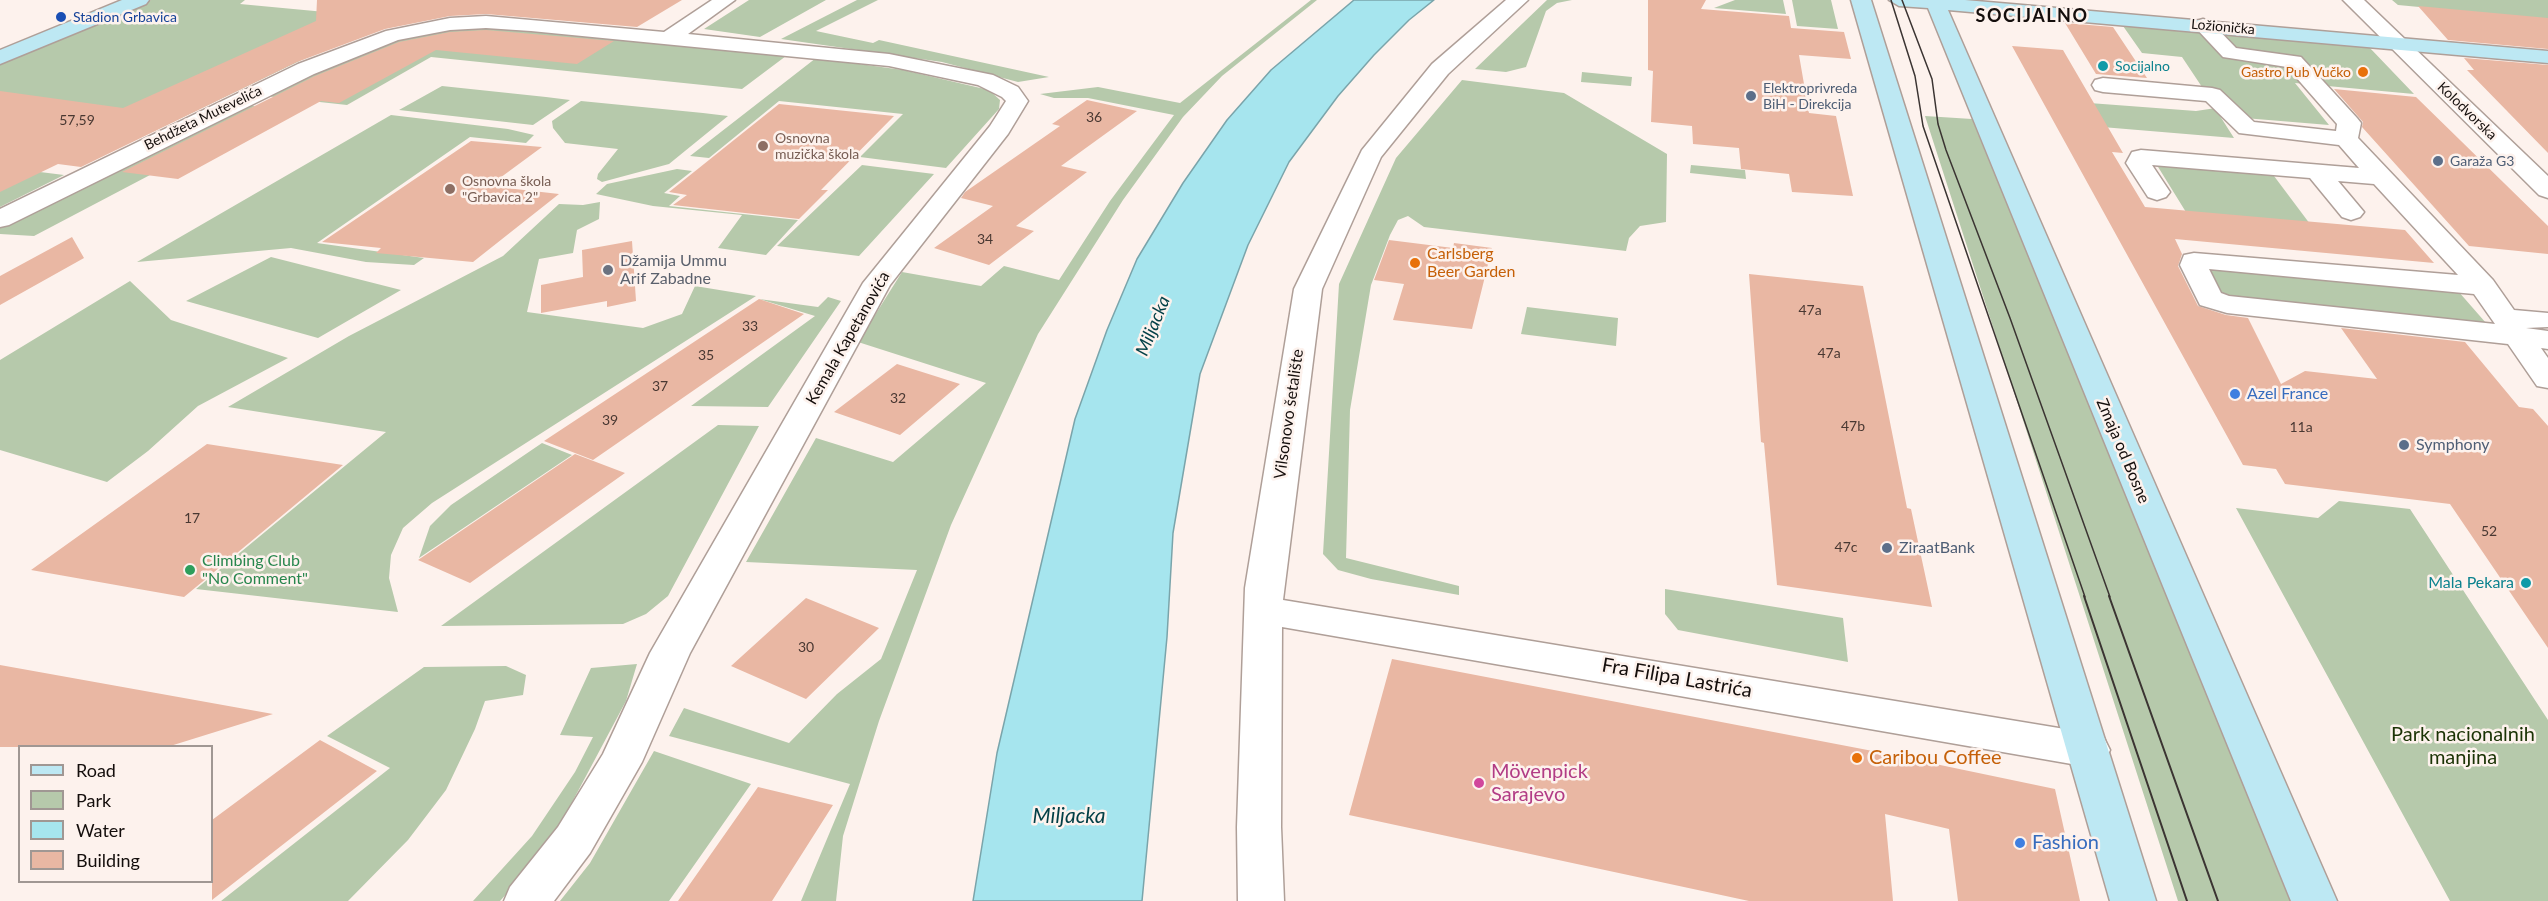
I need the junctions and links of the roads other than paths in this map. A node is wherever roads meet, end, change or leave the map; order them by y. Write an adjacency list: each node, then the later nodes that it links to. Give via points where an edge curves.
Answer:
1 (115, 0): 14 (main road)
2 (139, 0): 17 (main road)
3 (725, 0): 12 (street)
4 (1518, 0): 31 (street, Vilsonovo šetalište, via 1440,69 1370,155 1308,289 1267,566)
5 (1862, 0): 32 (main road)
6 (1899, 0): 9 (main road, Ložionička)
7 (2024, 0): 13 (main road, Ložionička)
8 (2353, 0): 13 (street, Kolodvorska)
9 (1935, 1): 10 (main road, Ložionička); 36 (main road, Zmaja od Bosne)
10 (2203, 26): 13 (main road, Ložionička); 19 (street, via 2230,53 2294,60 2349,123)
11 (412, 30): 12 (street, Kemala Kapetanovića, via 486,22); 25 (street, Behdžeta Mutevelića, via 306,69)
12 (670, 37): 33 (street, Kemala Kapetanovića, via 889,60 985,80 1010,92 1017,101 1000,129 877,283 670,653 621,762 574,840)
13 (2392, 38): 15 (main road, Ložionička); 16 (main road, Ložionička); 22 (street, Kolodvorska)
14 (0, 46)
15 (2548, 49)
16 (2548, 57)
17 (0, 58)
18 (2103, 85): 19 (street, via 2212,95 2247,128)
19 (2346, 139): 21 (street)
20 (2317, 171): 21 (street); 23 (street, via 2141,157 2138,163); 24 (street)
21 (2382, 177): 26 (street)
22 (2548, 190)
23 (2157, 192)
24 (2351, 212)
25 (0, 219)
26 (2483, 286): 28 (street); 28 (street, via 2194,261 2210,299 2218,302)
27 (2548, 320): 28 (street)
28 (2510, 327): 29 (street); 30 (street)
29 (2548, 340)
30 (2548, 379)
31 (1264, 610): 32 (street, Fra Filipa Lastrića); 34 (street, Vilsonovo šetalište)
32 (2089, 750): 35 (main road)
33 (527, 901)
34 (1261, 901)
35 (2133, 901)
36 (2314, 901)

